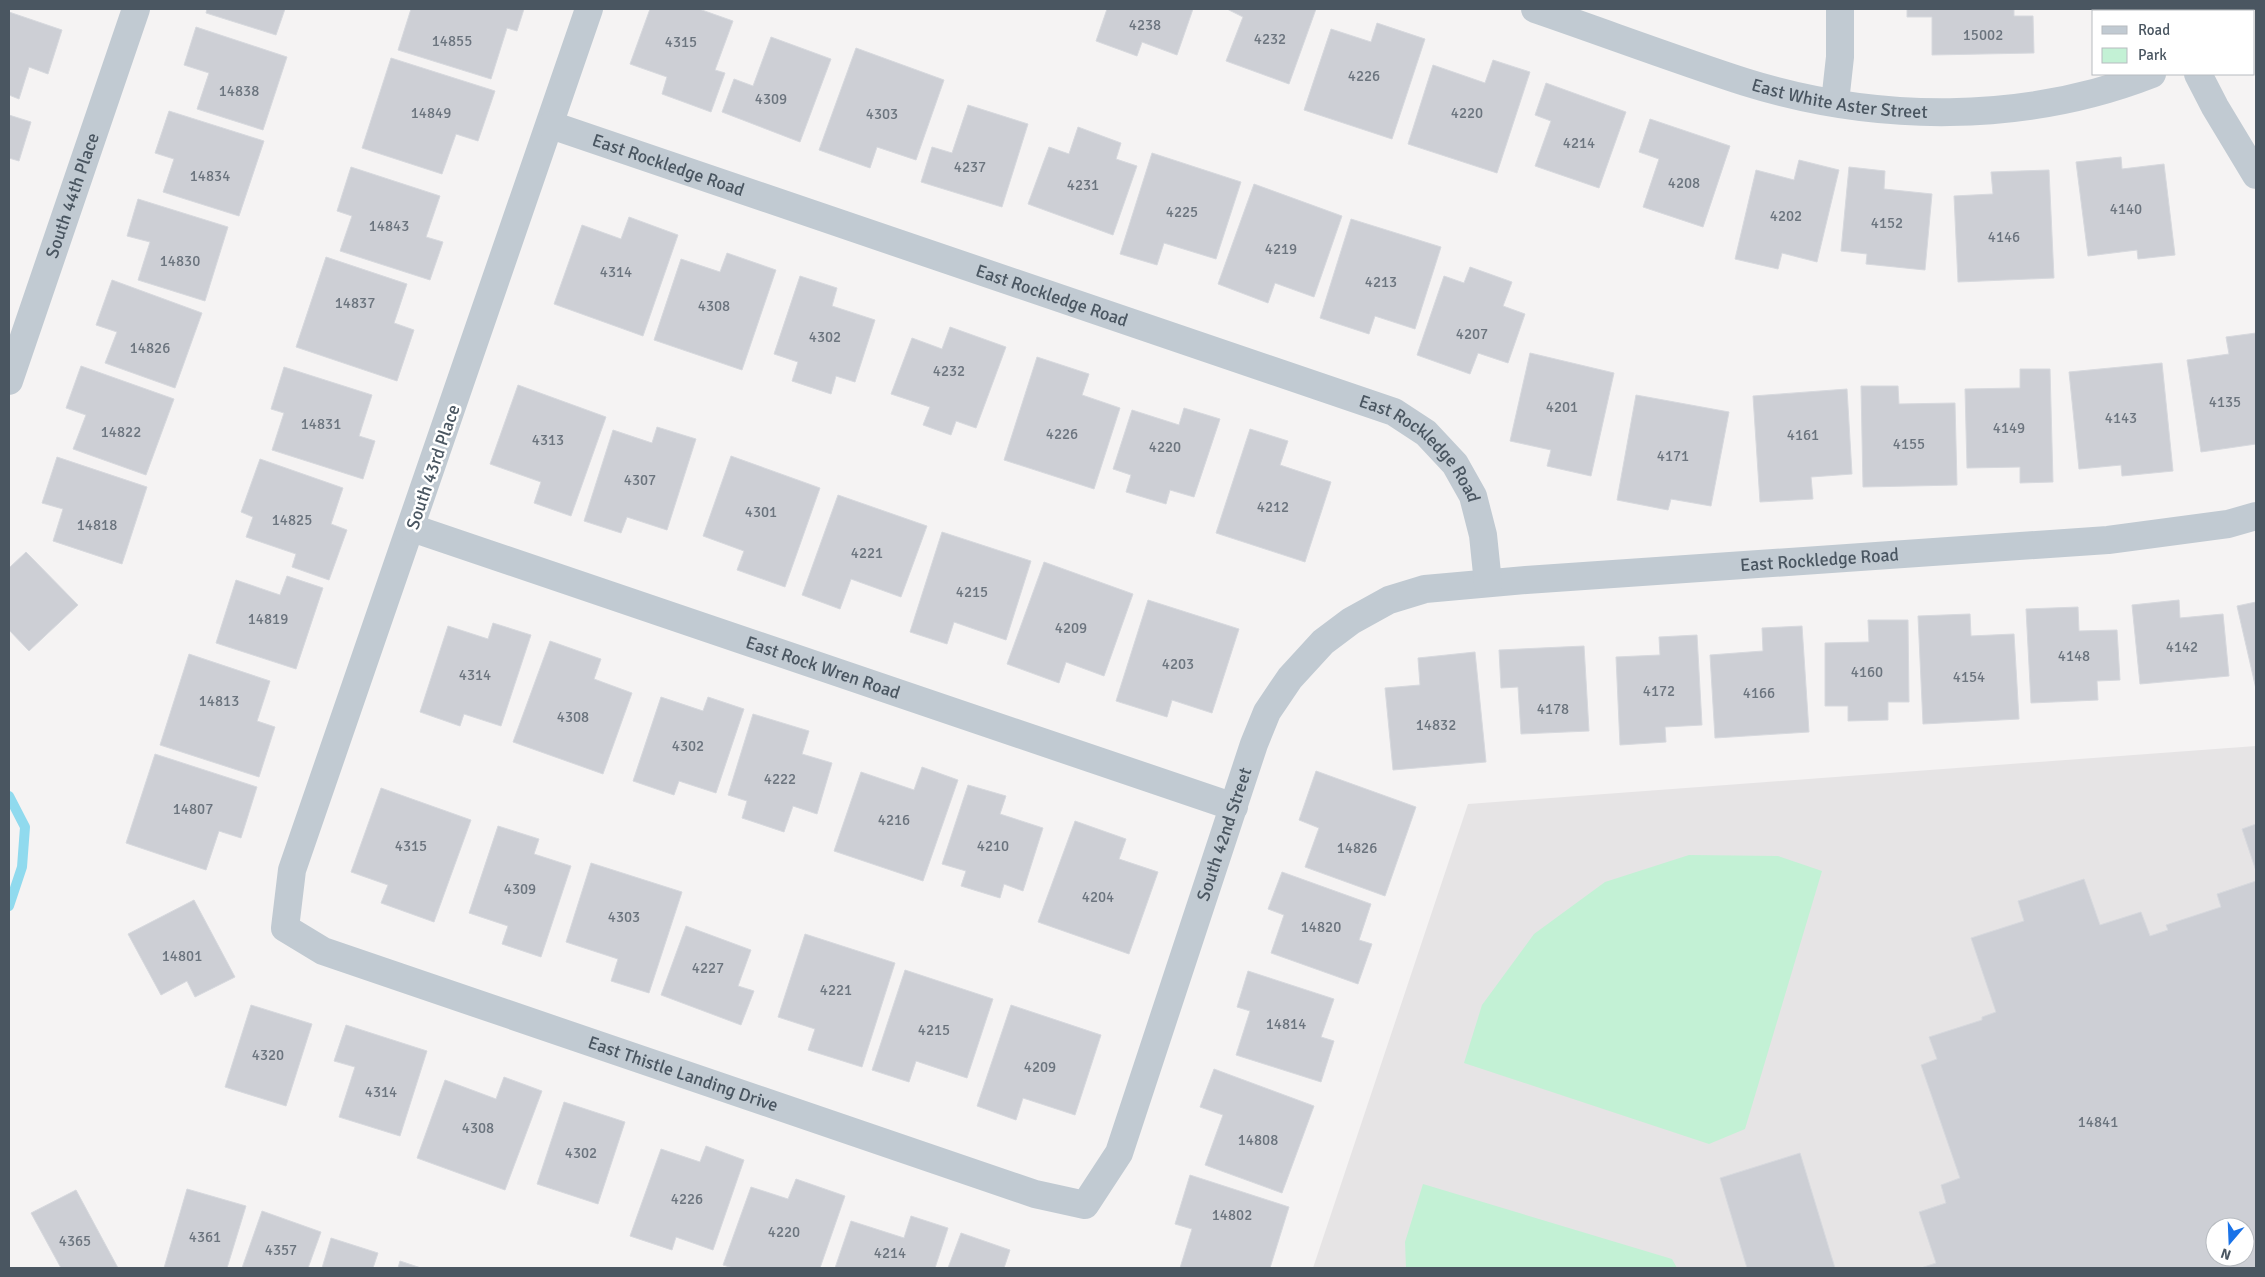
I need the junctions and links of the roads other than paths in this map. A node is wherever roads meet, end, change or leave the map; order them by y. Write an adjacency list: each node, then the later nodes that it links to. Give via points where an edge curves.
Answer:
1 (136, 9): 10 (street, South 44th Place)
2 (589, 9): 8 (street, South 43rd Place)
3 (1535, 9): 7 (street, East White Aster Street, via 1746,82)
4 (1840, 9): 7 (street, via 1840,57)
5 (2149, 75): 7 (street, East White Aster Street, via 2068,98 2022,108 1975,113 1903,110)
6 (2199, 75): 9 (street)
7 (1835, 102)
8 (551, 125): 12 (street, South 43rd Place); 13 (street, East Rockledge Road, via 1394,412 1426,433 1455,464 1473,496 1483,535)
9 (2256, 175)
10 (9, 381)
11 (2256, 516): 13 (street, East Rockledge Road, via 2228,524 2108,540)
12 (412, 528): 14 (street, East Rock Wren Road); 15 (street, South 43rd Place, via 292,870)
13 (1488, 583): 14 (street, South 42nd Street, via 1425,589 1389,600 1351,621 1323,642 1290,678 1267,712)
14 (1234, 807): 16 (street, South 42nd Street, via 1119,1153)
15 (285, 928): 16 (street, East Thistle Landing Drive, via 323,951 1035,1194)
16 (1085, 1205)

